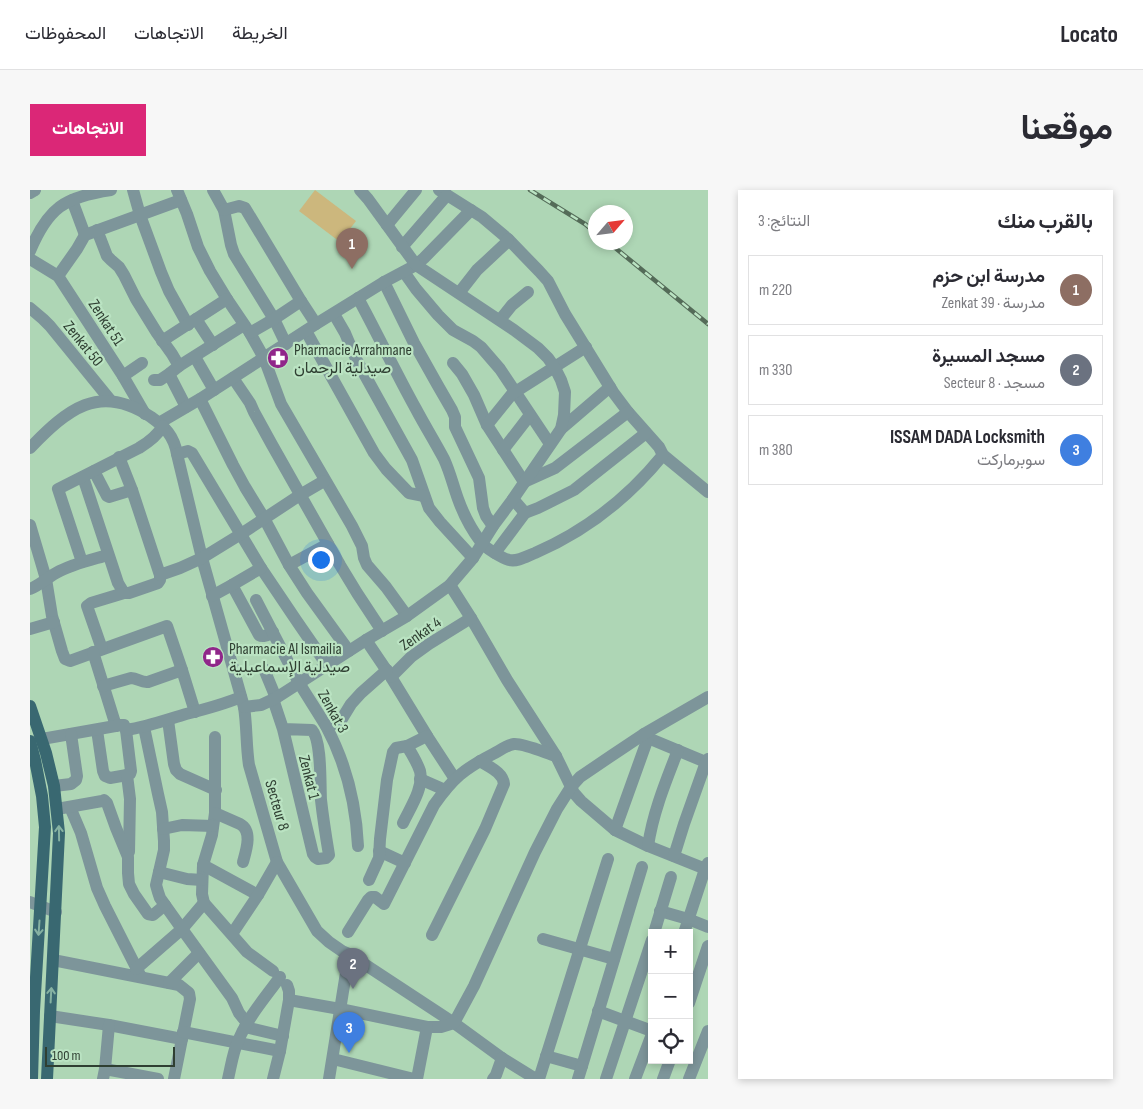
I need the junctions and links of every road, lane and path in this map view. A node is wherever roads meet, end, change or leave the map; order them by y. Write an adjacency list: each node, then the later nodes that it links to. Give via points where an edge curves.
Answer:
1 (36, 190): 8 (street)
2 (111, 190): 10 (street)
3 (133, 190): 13 (street)
4 (213, 190): 11 (street)
5 (360, 190): 14 (street)
6 (416, 190): 14 (street)
7 (443, 192): 12 (street); 19 (street)
8 (30, 193)
9 (179, 195): 13 (street); 28 (street, via 198,248)
10 (72, 200): 16 (street); 18 (street, via 49,216)
11 (224, 210): 29 (street, via 239,206 245,208); 32 (street, via 234,254)
12 (471, 210): 17 (street); 21 (street)
13 (140, 215): 15 (street); 34 (street, via 169,291)
14 (386, 225): 19 (street)
15 (97, 230): 16 (street); 37 (street, via 107,256 124,275)
16 (85, 235): 23 (street)
17 (508, 240): 26 (street); 40 (street, via 548,281)
18 (32, 242)
19 (402, 247): 21 (street)
20 (30, 259): 23 (street, Zenkat 51)
21 (416, 265): 22 (street); 26 (street)
22 (404, 272): 24 (street); 52 (street, via 453,330 488,354)
23 (58, 276): 47 (street, Zenkat 51)
24 (384, 282): 27 (street); 80 (street, via 452,410 455,428 479,478 483,508)
25 (528, 292): 33 (street)
26 (459, 293): 33 (street)
27 (358, 298): 31 (street); 83 (street, via 440,451 462,511)
28 (226, 299): 34 (street); 36 (street)
29 (301, 301): 32 (street); 35 (street)
30 (30, 308): 54 (street, Zenkat 50, via 50,326)
31 (334, 314): 35 (street); 75 (street, via 412,460)
32 (274, 319): 36 (street); 38 (street)
33 (500, 320): 45 (street, via 538,348)
34 (192, 322): 37 (street); 39 (street)
35 (311, 328): 38 (street); 75 (street, via 374,453 409,494)
36 (247, 329): 39 (street); 42 (street)
37 (162, 341): 46 (street, via 172,354)
38 (286, 344): 42 (street)
39 (213, 345): 41 (street)
40 (586, 347): 45 (street); 50 (street)
41 (194, 357): 46 (street); 51 (street)
42 (264, 358): 48 (street); 70 (street, via 281,404)
43 (142, 363): 47 (street)
44 (454, 363): 60 (street, via 474,395)
45 (555, 368): 52 (street); 61 (street, via 565,392)
46 (174, 370): 49 (street, via 160,380); 55 (street)
47 (123, 376): 57 (street, Zenkat 51)
48 (233, 378): 51 (street); 74 (street)
49 (154, 380)
50 (610, 387): 56 (street); 61 (street)
51 (214, 390): 53 (street)
52 (515, 392): 58 (street); 60 (street)
53 (200, 399): 55 (street); 78 (street)
54 (111, 401): 57 (street); 64 (street, via 92,402 80,407)
55 (186, 407): 59 (street)
56 (628, 412): 62 (street); 71 (street, via 555,468)
57 (145, 414): 59 (street)
58 (530, 415): 63 (street); 65 (street)
59 (161, 424): 66 (street, Secteur 8, via 175,443); 68 (street, via 159,433 152,440)
60 (487, 425): 65 (street)
61 (561, 429): 63 (street)
62 (646, 432): 67 (street); 77 (street, via 574,490)
63 (550, 444): 71 (street)
64 (30, 448)
65 (503, 450): 71 (street)
66 (176, 454): 81 (street, via 192,453); 86 (street, Secteur 8)
67 (662, 455): 73 (street); 84 (street, via 615,505 579,531 517,560)
68 (119, 457): 69 (street); 72 (street)
69 (89, 474): 72 (street, via 106,496); 85 (street); 88 (street, via 58,489)
70 (324, 481): 74 (street); 101 (street, via 362,546 367,565)
71 (524, 482): 76 (street)
72 (132, 490): 91 (street)
73 (708, 492)
74 (300, 494): 78 (street); 82 (street)
75 (424, 496): 87 (street, via 440,522)
76 (513, 499): 77 (street); 80 (street)
77 (525, 513): 84 (street)
78 (264, 518): 81 (street); 89 (street)
79 (30, 525): 92 (street)
80 (493, 526): 83 (street)
81 (241, 534): 86 (street); 90 (street)
82 (328, 544): 89 (street); 105 (street)
83 (482, 544): 84 (street); 87 (street)
84 (495, 553)
85 (108, 554): 88 (street); 97 (street)
86 (202, 558): 91 (street); 98 (street, Secteur 8)
87 (473, 558): 94 (street)
88 (82, 562): 92 (street)
89 (289, 566): 109 (street)
90 (261, 568): 93 (street); 95 (street)
91 (160, 575): 97 (street, via 158,583)
92 (46, 579): 96 (street); 103 (street)
93 (232, 585): 98 (street); 100 (street)
94 (450, 586): 101 (street); 102 (street)
95 (275, 589): 99 (street); 110 (street)
96 (30, 590)
97 (124, 593): 108 (street, via 87,606)
98 (212, 596): 118 (street, Secteur 8)
99 (256, 600): 100 (street); 106 (street, Zenkat 3)
100 (243, 607): 106 (street, via 261,637)
101 (407, 616): 105 (street)
102 (471, 618): 113 (street, Zenkat 4); 134 (street)
103 (54, 622): 104 (street); 108 (street, via 67,660)
104 (30, 628)
105 (382, 631): 107 (street)
106 (273, 632): 114 (street, Zenkat 3)
107 (366, 640): 109 (street); 113 (street)
108 (97, 650): 112 (street, via 167,626); 115 (street)
109 (349, 651): 110 (street)
110 (327, 665): 114 (street)
111 (264, 669): 117 (street, Zenkat 1)
112 (182, 670): 115 (street, via 148,682 131,678); 120 (street)
113 (389, 674): 122 (street, Zenkat 4, via 361,693 340,722); 128 (street)
114 (299, 683): 117 (street); 122 (street, Zenkat 3)
115 (103, 686): 124 (street)
116 (708, 697): 129 (street)
117 (275, 698): 118 (street, via 261,705); 125 (street, Zenkat 1)
118 (243, 702): 120 (street); 159 (street, Secteur 8, via 249,765)
119 (30, 706): 131 (main road)
120 (194, 712): 121 (street)
121 (168, 720): 123 (street); 142 (street, via 176,770)
122 (326, 726): 152 (street, Zenkat 3, via 346,773 354,806)
123 (144, 727): 124 (street); 149 (street)
124 (121, 728): 126 (street); 137 (street, via 131,771)
125 (282, 729): 125 (street, Zenkat 1, via 314,732 320,764 326,858 316,858 313,854)
126 (97, 730): 127 (street); 137 (street, via 105,776)
127 (71, 734): 131 (street); 140 (street, via 76,780 71,784)
128 (427, 736): 132 (street); 139 (street)
129 (646, 736): 133 (street); 141 (street, via 593,768); 150 (street)
130 (215, 737): 142 (street)
131 (36, 740): 140 (main road); 169 (main road, via 45,827)
132 (406, 746): 138 (street, via 419,768); 146 (street, via 394,751)
133 (678, 750): 136 (street); 153 (street, via 659,799)
134 (556, 756): 135 (street, via 515,744); 141 (street)
135 (480, 761): 139 (street); 181 (street, via 501,775 504,784)
136 (707, 761): 155 (street)
137 (128, 775): 156 (street)
138 (420, 779): 143 (street); 147 (street)
139 (455, 779): 143 (street)
140 (54, 786): 144 (main road)
141 (571, 787): 150 (street, via 580,801); 200 (street, via 539,844)
142 (216, 790): 145 (street)
143 (444, 790): 151 (street)
144 (64, 808): 156 (street, via 106,801); 173 (main road, one-way to 144); 190 (street, via 81,833 97,888)
145 (215, 813): 148 (street); 158 (street, via 246,829)
146 (383, 815): 147 (street); 154 (street)
147 (403, 823): 151 (street)
148 (213, 826): 149 (street, via 182,825); 161 (street)
149 (163, 829): 164 (street, via 164,850)
150 (615, 830): 153 (street)
151 (420, 832): 160 (street)
152 (358, 846)
153 (648, 846): 155 (street)
154 (379, 851): 160 (street); 167 (street)
155 (674, 856): 163 (street)
156 (128, 857): 171 (street, via 129,884 146,912 153,914)
157 (608, 859): 184 (street)
158 (242, 862)
159 (277, 862): 168 (street); 187 (street, Secteur 8, via 317,930)
160 (405, 863): 179 (street, via 384,904 370,897)
161 (203, 865): 166 (street); 168 (street)
162 (642, 867): 188 (street)
163 (707, 867): 174 (street)
164 (159, 872): 166 (street); 171 (street, via 156,886)
165 (671, 877): 172 (street)
166 (202, 880): 170 (street)
167 (369, 880)
168 (258, 895): 180 (street)
169 (36, 903): 173 (street); 196 (main road, one-way to 196)
170 (204, 903): 176 (street); 180 (street)
171 (165, 905): 176 (street)
172 (660, 910): 174 (street); 177 (street)
173 (56, 912): 189 (main road)
174 (688, 919): 175 (street); 178 (street)
175 (708, 927)
176 (182, 929): 186 (street); 190 (street)
177 (655, 929)
178 (685, 929)
179 (348, 932)
180 (232, 934): 191 (street, via 247,952)
181 (432, 935)
182 (542, 939): 184 (street)
183 (708, 946): 193 (street)
184 (580, 949): 188 (street); 212 (street)
185 (648, 952): 199 (street)
186 (199, 953): 192 (street); 202 (street, via 232,998)
187 (349, 954): 195 (street); 200 (street, Secteur 8)
188 (614, 958): 197 (street)
189 (53, 960): 190 (street); 198 (main road, one-way to 189)
190 (139, 973): 192 (street)
191 (280, 978): 194 (street, via 289,991); 202 (street)
192 (169, 983): 206 (street, via 189,993)
193 (693, 990)
194 (289, 1000): 195 (street); 207 (street)
195 (340, 1009): 203 (street); 214 (street)
196 (32, 1010): 218 (main road)
197 (598, 1011): 199 (street); 216 (street)
198 (50, 1016): 201 (street); 219 (main road)
199 (625, 1022): 204 (street); 229 (street)
200 (454, 1023): 203 (street); 213 (street, Secteur 8)
201 (109, 1025): 206 (street); 217 (street)
202 (246, 1025): 207 (street); 208 (street)
203 (427, 1027): 225 (street)
204 (648, 1031)
205 (708, 1031): 211 (street)
206 (183, 1036): 208 (street); 221 (street)
207 (282, 1036): 210 (street)
208 (238, 1042): 210 (street); 222 (street)
209 (648, 1044): 230 (street)
210 (280, 1051): 223 (street)
211 (698, 1055): 232 (street)
212 (546, 1056): 216 (street); 227 (street)
213 (502, 1058): 226 (street); 227 (street, Secteur 8)
214 (333, 1059): 224 (street); 225 (street)
215 (669, 1064): 231 (street)
216 (582, 1066): 228 (street)
217 (104, 1074): 220 (street)
218 (32, 1079)
219 (47, 1079)
220 (158, 1079)
221 (174, 1079)
222 (228, 1079)
223 (273, 1079)
224 (329, 1079)
225 (416, 1079)
226 (493, 1079)
227 (537, 1079)
228 (578, 1079)
229 (606, 1079)
230 (635, 1079)
231 (663, 1079)
232 (689, 1079)

